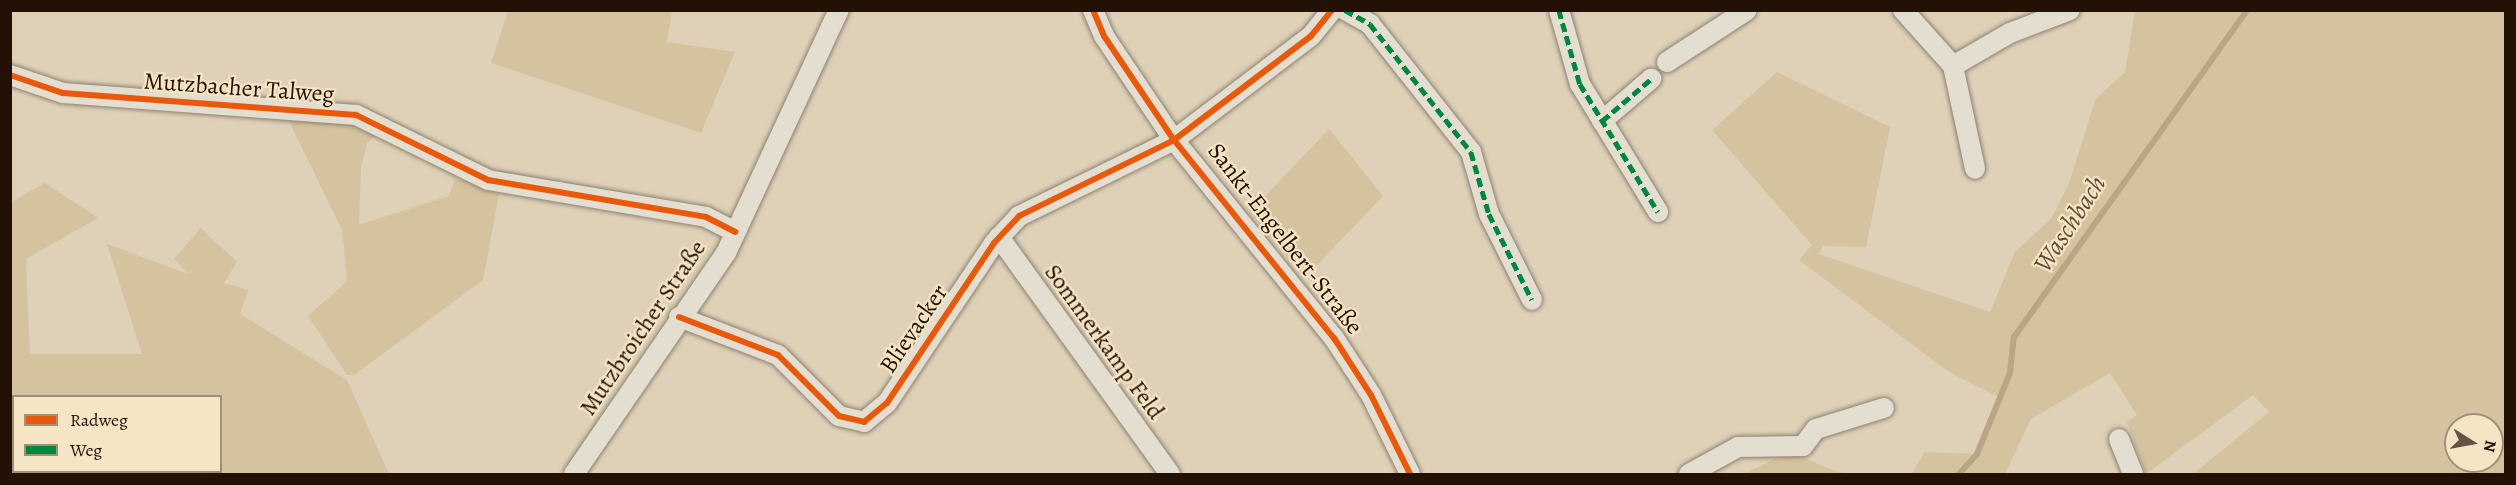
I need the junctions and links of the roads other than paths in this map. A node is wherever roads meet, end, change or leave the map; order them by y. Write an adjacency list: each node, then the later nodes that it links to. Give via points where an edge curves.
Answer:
1 (839, 10): 17 (street, Mutzbroicher Straße)
2 (1093, 10): 14 (street, Sankt-Engelbert-Straße, via 1104,36)
3 (1332, 10): 14 (street, Blievacker, via 1311,36)
4 (1345, 10): 19 (street, via 1370,24 1471,152 1489,214)
5 (1558, 10): 13 (street, via 1580,84)
6 (1747, 10): 9 (street)
7 (1903, 10): 10 (street)
8 (2070, 10): 10 (street, via 2010,33)
9 (1667, 62)
10 (1953, 66): 15 (street)
11 (10, 75): 17 (street, Mutzbacher Talweg, via 63,93 357,115 488,180 706,217)
12 (1651, 78): 13 (street)
13 (1602, 121): 16 (street)
14 (1174, 140): 18 (street, Blievacker, via 1034,205); 25 (street, Sankt-Engelbert-Straße, via 1334,338 1371,395)
15 (1975, 169)
16 (1658, 212)
17 (735, 232): 20 (street, Mutzbroicher Straße)
18 (999, 237): 20 (street, Blievacker, via 887,403 864,422 839,416 778,355); 24 (street, Sommerkamp Feld)
19 (1532, 300)
20 (679, 317): 23 (street, Mutzbroicher Straße)
21 (1884, 408): 26 (street, via 1816,429 1803,446 1738,447)
22 (2119, 439): 27 (street)
23 (574, 474)
24 (1170, 474)
25 (1410, 474)
26 (1689, 474)
27 (2133, 474)

